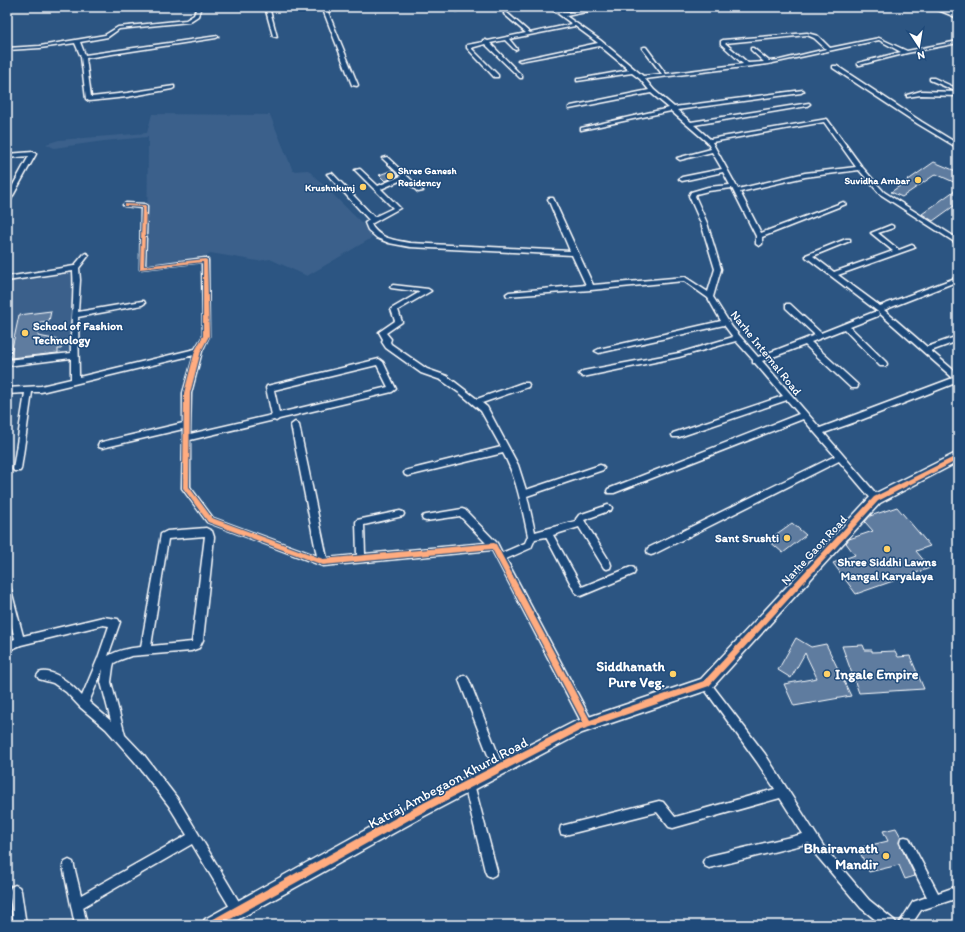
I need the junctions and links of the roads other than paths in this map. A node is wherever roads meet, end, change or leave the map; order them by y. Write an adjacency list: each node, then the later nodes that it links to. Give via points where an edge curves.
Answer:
1 (200, 7): 17 (street, via 198,14 190,20 118,28 106,36)
2 (267, 7): 14 (street)
3 (324, 7): 40 (street)
4 (471, 7): 8 (street)
5 (550, 7): 10 (street)
6 (609, 7): 10 (street)
7 (936, 7): 11 (street)
8 (456, 10)
9 (506, 13): 13 (street)
10 (561, 14): 12 (street)
11 (958, 16)
12 (575, 24): 13 (street); 20 (street)
13 (528, 33): 16 (street)
14 (275, 36)
15 (216, 37): 27 (street)
16 (505, 38): 18 (street); 23 (street)
17 (77, 41): 22 (street); 27 (street)
18 (485, 41): 35 (street, via 470,44 468,47); 36 (street)
19 (958, 42): 26 (street)
20 (601, 44): 28 (street); 33 (street)
21 (644, 48): 34 (street)
22 (7, 49)
23 (516, 49)
24 (753, 49): 29 (street)
25 (829, 49): 26 (street, via 879,39); 29 (street); 31 (street, via 807,34 723,41)
26 (907, 52): 30 (street)
27 (83, 57): 41 (street, via 89,99)
28 (520, 60)
29 (768, 63): 31 (street)
30 (860, 64)
31 (747, 65): 34 (street)
32 (835, 67): 53 (street)
33 (633, 71): 37 (street); 39 (street)
34 (666, 75): 37 (street)
35 (496, 76)
36 (520, 78)
37 (642, 78): 42 (street)
38 (932, 78): 44 (street)
39 (579, 80)
40 (355, 85)
41 (172, 87)
42 (652, 91): 48 (street); 49 (street)
43 (801, 91): 49 (street)
44 (958, 91)
45 (958, 94): 46 (street, via 921,93)
46 (909, 96)
47 (807, 104): 50 (street)
48 (571, 108)
49 (672, 109): 50 (street); 51 (street)
50 (690, 124): 52 (street)
51 (583, 129)
52 (709, 141): 54 (street); 58 (street, via 825,120)
53 (958, 146)
54 (714, 150): 57 (street); 60 (street)
55 (7, 156): 68 (street, via 33,154)
56 (385, 158): 62 (street)
57 (680, 158)
58 (860, 168): 65 (street, via 805,175); 75 (street, via 882,193)
59 (358, 170): 64 (street)
60 (726, 170): 63 (street); 65 (street)
61 (330, 174): 71 (street)
62 (405, 177): 64 (street); 66 (street)
63 (682, 179)
64 (377, 189): 71 (street, via 396,208)
65 (736, 189): 73 (street); 88 (street, via 708,189 693,192 692,196 704,223 718,269)
66 (420, 191)
67 (552, 199): 79 (street)
68 (7, 202)
69 (843, 204): 73 (street)
70 (126, 205): 100 (street, via 144,205 142,268 205,260 206,336)
71 (373, 220): 79 (street, via 368,226 377,235 410,245)
72 (891, 227): 78 (street, via 874,233)
73 (759, 236): 76 (street)
74 (848, 240): 82 (street, via 808,256)
75 (958, 242)
76 (759, 244)
77 (912, 247): 78 (street)
78 (898, 252): 82 (street)
79 (574, 253): 86 (street)
80 (86, 255): 81 (street)
81 (76, 268): 83 (street); 92 (street)
82 (833, 275): 91 (street)
83 (7, 279)
84 (958, 279): 91 (street)
85 (392, 287): 114 (street, via 428,291 394,309 399,322 382,332 388,346 424,371 444,378)
86 (591, 288): 87 (street); 88 (street, via 685,279)
87 (509, 294)
88 (710, 297): 93 (street, Narhe Internal Road)
89 (142, 302): 92 (street)
90 (788, 306): 95 (street)
91 (877, 312): 94 (street); 99 (street)
92 (75, 315): 102 (street)
93 (725, 322): 96 (street, Narhe Internal Road); 101 (street)
94 (844, 326): 95 (street); 105 (street)
95 (820, 336): 98 (street)
96 (737, 338): 103 (street, Narhe Internal Road); 106 (street, via 679,355)
97 (958, 338): 99 (street)
98 (806, 342): 103 (street); 110 (street)
99 (926, 350): 107 (street)
100 (198, 351): 108 (street); 117 (street, via 187,393)
101 (599, 351)
102 (74, 355): 104 (street); 108 (street)
103 (756, 361): 113 (street, Narhe Internal Road)
104 (7, 363)
105 (883, 364)
106 (583, 374)
107 (958, 378): 119 (street)
108 (75, 380): 111 (street)
109 (525, 385): 114 (street)
110 (854, 386)
111 (29, 390): 112 (street); 127 (street)
112 (7, 391)
113 (788, 397): 115 (street, Narhe Internal Road); 120 (street)
114 (476, 402): 123 (street, via 484,409)
115 (804, 415): 119 (street, Narhe Internal Road); 129 (street)
116 (276, 418): 116 (street, via 270,388 379,362 392,389); 121 (street)
117 (187, 425): 121 (street); 122 (street)
118 (295, 425): 142 (street)
119 (818, 432): 125 (street, Narhe Internal Road)
120 (676, 435)
121 (187, 438): 142 (street, via 186,488 210,520)
122 (102, 445)
123 (506, 449): 128 (street); 130 (street, via 514,464)
124 (958, 457): 131 (street, Narhe Gaon Road)
125 (840, 458): 131 (street, Narhe Internal Road); 139 (street)
126 (600, 468): 130 (street)
127 (17, 469)
128 (408, 473)
129 (611, 491)
130 (523, 494): 137 (street)
131 (876, 499): 151 (street, Narhe Gaon Road)
132 (608, 508): 135 (street, via 582,517)
133 (400, 514): 141 (street, via 360,522)
134 (426, 518): 138 (street, via 462,512)
135 (581, 522): 136 (street); 143 (street)
136 (548, 533): 137 (street); 144 (street, via 581,592)
137 (532, 536): 140 (street, via 528,545)
138 (494, 546): 140 (street); 141 (street)
139 (651, 552)
140 (500, 558): 153 (street)
141 (361, 559): 142 (street)
142 (323, 562)
143 (607, 565)
144 (631, 571)
145 (7, 590): 146 (street)
146 (20, 641): 147 (street); 152 (street, via 103,621 115,622)
147 (7, 647)
148 (144, 651): 148 (street, via 191,647 196,644 210,537 206,532 164,537); 154 (street, via 117,656 108,666 106,682)
149 (42, 676): 152 (street, via 55,679)
150 (464, 680): 155 (street)
151 (706, 684): 153 (street, Katraj Ambegaon Khurd Road); 157 (street, via 761,758)
152 (83, 704): 154 (street)
153 (588, 724): 155 (street, Katraj Ambegaon Khurd Road)
154 (121, 738): 159 (street, via 172,802)
155 (499, 769): 156 (street, Katraj Ambegaon Khurd Road)
156 (469, 784): 164 (street); 169 (street, Katraj Ambegaon Khurd Road)
157 (782, 792): 158 (street, via 673,823 659,806); 160 (street)
158 (565, 830)
159 (193, 837): 168 (street); 169 (street)
160 (810, 837): 162 (street); 173 (street, via 865,904)
161 (905, 842): 167 (street)
162 (710, 862)
163 (70, 866): 168 (street)
164 (491, 871)
165 (15, 891): 170 (street)
166 (958, 892): 167 (street)
167 (935, 900): 174 (street, via 917,906)
168 (77, 904): 171 (street)
169 (238, 910): 172 (street, Katraj Ambegaon Khurd Road)
170 (20, 925)
171 (81, 925)
172 (211, 925)
173 (891, 925)
174 (904, 925)

